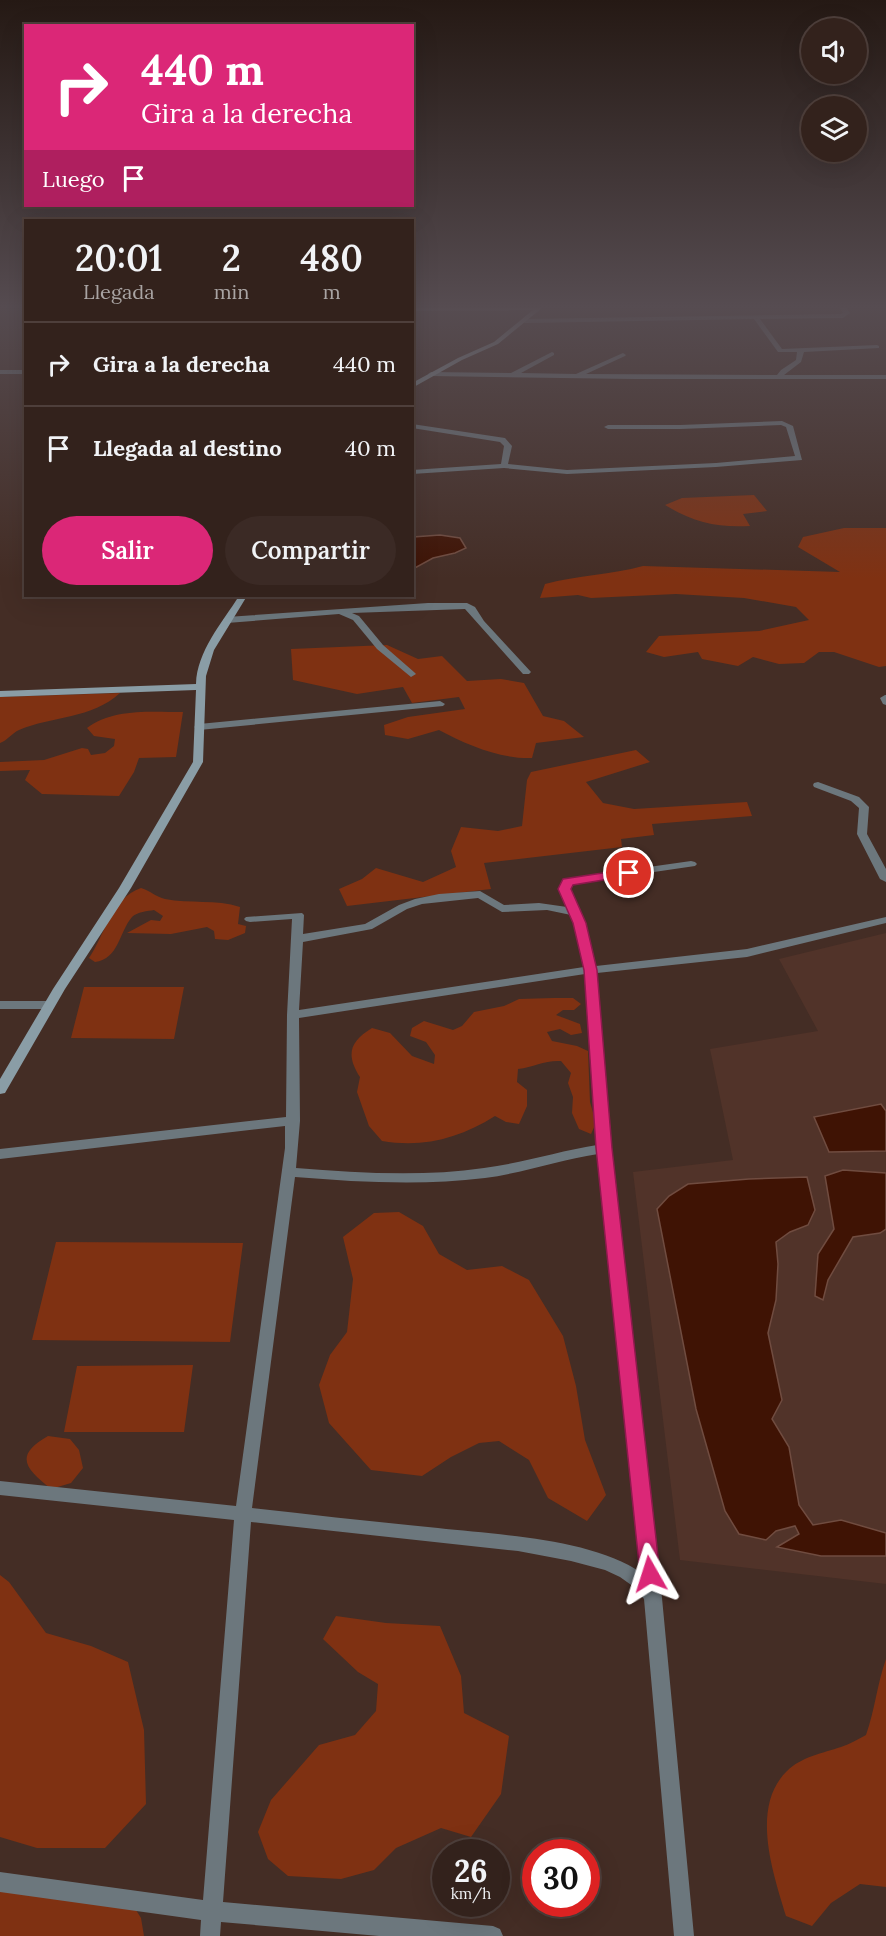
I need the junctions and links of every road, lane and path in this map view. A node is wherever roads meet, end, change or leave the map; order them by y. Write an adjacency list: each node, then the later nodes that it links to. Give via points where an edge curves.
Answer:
1 (414, 426): 3 (street, via 502,440 508,446)
2 (608, 427): 3 (street, via 782,423 789,426 799,458 567,472)
3 (504, 466): 4 (street)
4 (414, 472)
5 (242, 597): 7 (main road)
6 (340, 611): 7 (street); 8 (street, via 466,606); 9 (street, via 356,618 380,647)
7 (227, 620): 10 (main road, via 209,650)
8 (525, 672)
9 (411, 674)
10 (200, 687): 11 (main road); 13 (main road)
11 (0, 694)
12 (440, 704): 13 (street)
13 (199, 727): 23 (main road, via 198,762 125,888)
14 (818, 784): 16 (street, via 855,799 864,807 862,834)
15 (690, 864): 17 (street, via 568,882 564,889)
16 (886, 879)
17 (574, 914): 20 (street, via 558,906 502,909 480,894 470,893 419,901 368,927); 21 (street, via 585,939)
18 (250, 919): 20 (street, via 298,915)
19 (886, 920): 21 (street, via 747,952)
20 (297, 939): 24 (street)
21 (591, 970): 24 (street); 27 (street)
22 (0, 1005): 23 (street)
23 (50, 1005): 25 (main road)
24 (293, 1015): 26 (street)
25 (0, 1090)
26 (293, 1121): 28 (street); 29 (street)
27 (604, 1148): 29 (street, via 488,1173 424,1179); 32 (street)
28 (0, 1154)
29 (288, 1172): 31 (street)
30 (0, 1488): 31 (street)
31 (243, 1513): 32 (street, via 528,1546 617,1568 635,1576); 34 (street)
32 (653, 1598): 37 (street)
33 (0, 1882): 34 (street)
34 (212, 1911): 35 (street); 36 (street)
35 (210, 1936)
36 (494, 1936)
37 (684, 1936)

